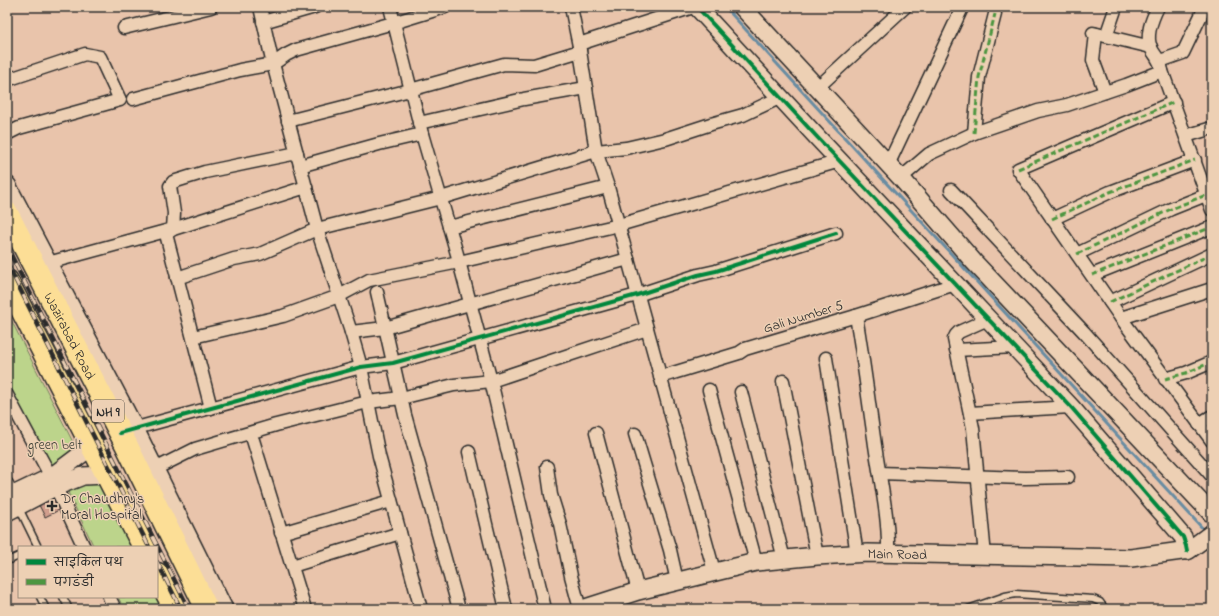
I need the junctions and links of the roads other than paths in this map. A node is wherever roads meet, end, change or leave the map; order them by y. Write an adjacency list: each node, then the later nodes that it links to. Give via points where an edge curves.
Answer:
1 (211, 7): 18 (street)
2 (260, 7): 16 (street)
3 (315, 7): 16 (street)
4 (390, 7): 17 (street)
5 (445, 7): 17 (street)
6 (571, 7): 20 (street)
7 (693, 7): 20 (street)
8 (697, 7): 29 (street)
9 (742, 7): 26 (street)
10 (905, 7): 26 (street)
11 (1116, 7): 19 (street)
12 (1158, 7): 21 (street, via 1151,24)
13 (1205, 7): 23 (street, via 1183,53)
14 (962, 8): 42 (street)
15 (995, 14): 35 (street, via 979,77)
16 (263, 22): 22 (street)
17 (393, 23): 22 (street, via 296,50); 27 (street)
18 (124, 28)
19 (1099, 34): 21 (street); 28 (street, via 1093,60)
20 (579, 47): 25 (street); 27 (street, via 534,65 504,64)
21 (1151, 47): 23 (street)
22 (273, 64): 30 (street, via 240,70); 32 (street)
23 (1161, 66): 28 (street); 31 (street)
24 (7, 80): 36 (street, via 85,54 100,57 120,100)
25 (586, 88): 34 (street, via 524,99); 38 (street)
26 (817, 88): 42 (street)
27 (410, 90): 32 (street); 34 (street)
28 (1105, 92): 35 (street)
29 (781, 98): 38 (street, via 743,115 665,139 626,148); 41 (street)
30 (133, 99)
31 (1174, 102): 37 (street); 53 (street, via 1018,169)
32 (288, 121): 39 (street)
33 (1212, 128): 37 (street)
34 (420, 129): 43 (street, via 379,144); 50 (street)
35 (974, 133): 44 (street, via 929,154)
36 (7, 134)
37 (1186, 136): 40 (street)
38 (596, 151): 46 (street); 50 (street)
39 (297, 152): 43 (street); 57 (street, via 205,172 173,182 170,186 174,213)
40 (1195, 160): 49 (street); 53 (street, via 1110,192)
41 (840, 161): 54 (street); 68 (street)
42 (888, 165): 44 (street)
43 (300, 166): 47 (street)
44 (901, 178): 120 (street, via 974,262)
45 (7, 185): 64 (street)
46 (608, 186): 54 (street); 55 (street)
47 (306, 187): 57 (street); 58 (street)
48 (951, 190): 115 (street, via 1084,332)
49 (1206, 195): 51 (street); 60 (street)
50 (441, 198): 55 (street); 58 (street)
51 (1212, 210)
52 (7, 213): 103 (highway, Wazirabad Road / NH 9)
53 (1052, 219): 60 (street)
54 (619, 225): 62 (street); 63 (street)
55 (449, 227): 63 (street)
56 (1212, 227): 65 (street)
57 (173, 229): 64 (street); 66 (street, via 166,234)
58 (317, 229): 66 (street, via 260,254 234,259); 72 (street)
59 (836, 233): 71 (street)
60 (1077, 254): 65 (street)
61 (1212, 254): 73 (street)
62 (628, 259): 71 (street); 74 (street)
63 (459, 262): 72 (street, via 369,280); 74 (street)
64 (48, 263): 103 (street)
65 (1092, 275): 73 (street)
66 (177, 278): 81 (street)
67 (7, 281): 108 (highway, NH 9)
68 (955, 284): 75 (street, Gali Number 5); 77 (street)
69 (1212, 289): 76 (street)
70 (377, 292): 78 (street)
71 (637, 295): 79 (street); 82 (street)
72 (340, 296): 80 (street); 81 (street, via 283,316)
73 (1110, 302): 76 (street)
74 (470, 304): 78 (street); 82 (street)
75 (856, 316): 89 (street, Gali Number 5); 112 (street)
76 (1121, 318): 90 (street)
77 (988, 319): 83 (street); 84 (street, via 956,335)
78 (385, 328): 80 (street); 87 (street)
79 (647, 329): 89 (street); 91 (street)
80 (351, 332): 88 (street)
81 (193, 337): 99 (street)
82 (479, 339): 87 (street); 91 (street)
83 (1015, 347): 84 (street); 98 (street)
84 (956, 350): 100 (street)
85 (826, 358): 128 (street)
86 (1212, 362): 90 (street)
87 (393, 363): 88 (street); 96 (street)
88 (361, 367): 97 (street); 99 (street)
89 (660, 377): 137 (street)
90 (1166, 379): 102 (street)
91 (491, 381): 96 (street, via 454,385); 154 (street)
92 (783, 381): 131 (street)
93 (709, 390): 135 (street)
94 (741, 392): 133 (street)
95 (7, 395): 117 (street)
96 (401, 398): 97 (street); 152 (street)
97 (368, 402): 111 (street, via 195,449); 119 (street, via 379,456)
98 (1071, 407): 100 (street); 127 (street, via 1183,537)
99 (211, 408): 103 (street)
100 (970, 413): 114 (street)
101 (1212, 416): 102 (street)
102 (1199, 424): 107 (street)
103 (127, 431): 111 (street); 148 (highway, Wazirabad Road / NH 9)
104 (596, 433): 140 (street)
105 (635, 434): 139 (street, via 670,550)
106 (253, 440): 121 (street)
107 (1212, 441)
108 (91, 447): 113 (highway, NH 9); 117 (street)
109 (469, 452): 153 (street)
110 (546, 468): 155 (street)
111 (155, 469): 149 (street)
112 (880, 473): 114 (street); 129 (street, via 889,535)
113 (108, 475): 117 (street, via 83,476); 126 (highway, NH 9)
114 (977, 476): 116 (street); 132 (street)
115 (1212, 476)
116 (1068, 477)
117 (53, 482): 118 (street); 125 (street)
118 (10, 499): 124 (lane)
119 (392, 501): 121 (street); 122 (street)
120 (1212, 514)
121 (281, 533): 136 (street)
122 (400, 533): 136 (street); 151 (street)
123 (1212, 533): 127 (street)
124 (37, 546)
125 (84, 546)
126 (144, 546)
127 (1190, 550): 132 (street, Main Road, via 1131,558)
128 (857, 554): 129 (street, Main Road); 131 (street, Main Road)
129 (888, 554): 132 (street, Main Road)
130 (18, 556): 134 (lane)
131 (817, 556): 133 (street, Main Road)
132 (985, 556)
133 (784, 559): 135 (street, Main Road)
134 (7, 561)
135 (756, 562): 137 (street, Main Road)
136 (292, 566): 150 (street)
137 (714, 571): 139 (street, Main Road)
138 (158, 576): 147 (highway)
139 (676, 581): 140 (street, Main Road)
140 (638, 591): 155 (street, Main Road)
141 (40, 598): 144 (lane)
142 (64, 598): 145 (lane)
143 (110, 598): 146 (street)
144 (46, 609)
145 (69, 609)
146 (115, 609)
147 (175, 609)
148 (207, 609)
149 (224, 609)
150 (305, 609)
151 (421, 609)
152 (459, 609)
153 (506, 609)
154 (546, 609)
155 (581, 609)
156 (968, 609): 157 (lane, via 1016,594 1093,599 1100,602)
157 (1105, 609)

